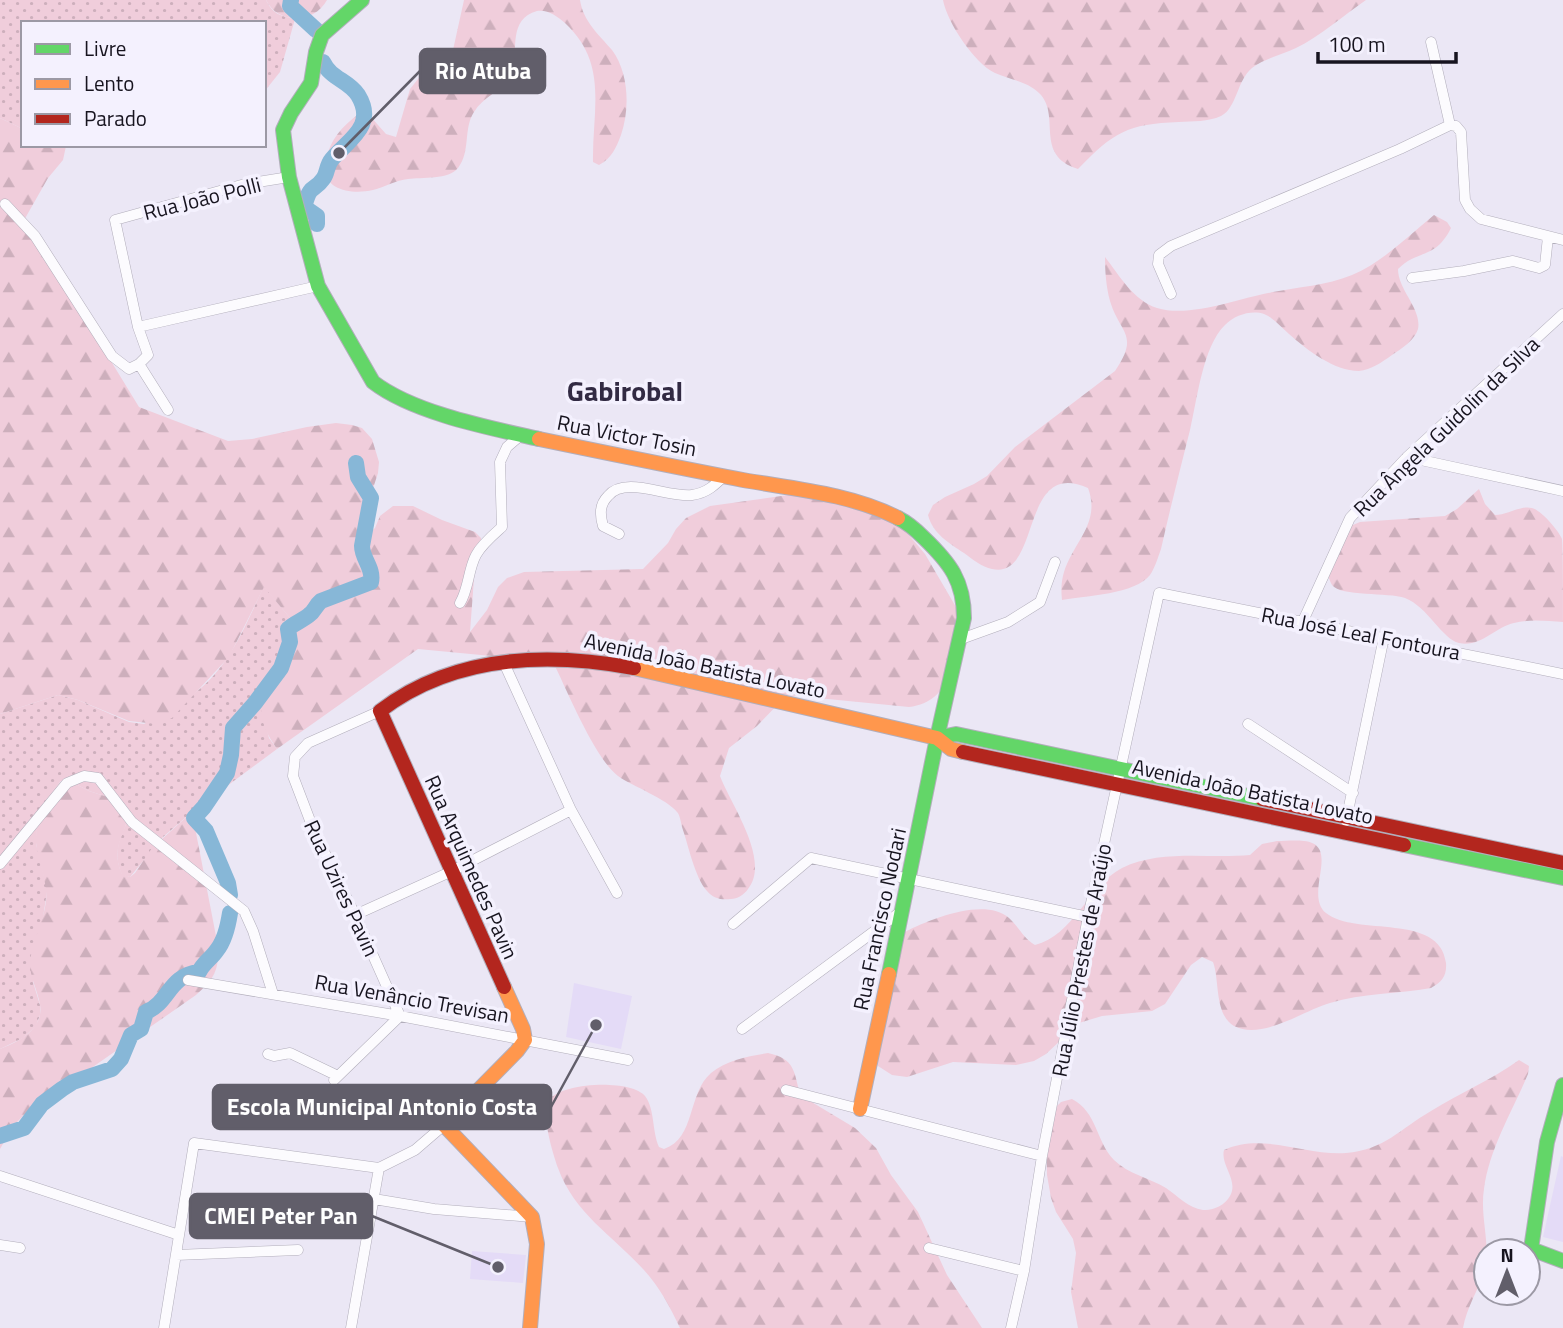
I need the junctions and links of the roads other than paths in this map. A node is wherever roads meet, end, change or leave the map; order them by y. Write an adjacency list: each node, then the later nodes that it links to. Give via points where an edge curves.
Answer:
1 (362, 0): 4 (street, Rua Victor Tosin, via 322,35 311,83 284,130)
2 (1431, 42): 3 (street)
3 (1450, 125): 6 (street, via 1461,132 1465,200 1470,209 1481,219); 10 (street, via 1171,246 1159,255 1158,264)
4 (289, 177): 9 (street, Rua Victor Tosin); 12 (street, Rua João Polli, via 245,184 114,220)
5 (5, 204): 13 (street, via 35,236 112,356 129,369)
6 (1548, 237): 7 (street); 8 (street, via 1545,265 1539,268 1513,261)
7 (1563, 240)
8 (1412, 278)
9 (318, 286): 12 (street); 15 (street, Rua Victor Tosin, via 365,372 386,392 429,410)
10 (1171, 293)
11 (1563, 314): 16 (street, Rua Ângela Guidolin da Silva)
12 (138, 327): 13 (street, via 148,355)
13 (139, 365): 14 (street)
14 (168, 411)
15 (521, 435): 17 (street, Rua Victor Tosin); 22 (street, via 507,447 500,462 502,527 475,556)
16 (1407, 457): 18 (street); 23 (street, Rua Ângela Guidolin da Silva, via 1350,518)
17 (725, 475): 19 (street, via 709,490 692,495 622,486 612,491 599,514 603,526); 25 (street, Rua Victor Tosin, via 847,499 906,522 943,555 957,577 964,598)
18 (1563, 491)
19 (619, 534)
20 (1055, 562): 25 (street, via 1040,602 1007,622)
21 (1159, 593): 23 (street, Rua José Leal Fontoura); 31 (street, Rua Júlio Prestes de Araújo)
22 (460, 603)
23 (1303, 621): 24 (street, Rua José Leal Fontoura)
24 (1384, 637): 27 (street, Rua José Leal Fontoura); 32 (street)
25 (961, 639): 30 (street, Rua Victor Tosin)
26 (504, 663): 28 (street, Avenida João Batista Lovato, via 410,691); 30 (street, Avenida João Batista Lovato, via 574,659 661,673); 33 (street)
27 (1563, 674)
28 (380, 711): 37 (street, Rua Arquimedes Pavin); 42 (street, Rua Uzires Pavin, via 308,743 295,757 293,776)
29 (1248, 724): 32 (street)
30 (937, 738): 31 (street, Avenida João Batista Lovato, via 956,734); 39 (street, Rua Francisco Nodari)
31 (1118, 777): 34 (street, Avenida João Batista Lovato); 43 (street, Rua Júlio Prestes de Araújo)
32 (1353, 793): 34 (street)
33 (571, 810): 37 (street); 40 (street)
34 (1346, 825): 35 (street, Avenida João Batista Lovato); 38 (street, Avenida João Batista Lovato)
35 (1563, 863)
36 (0, 864): 46 (street, via 67,783 83,776 98,778 132,822 244,911)
37 (450, 872): 42 (street); 49 (street, Rua Arquimedes Pavin)
38 (1563, 878)
39 (910, 879): 41 (street, Rua Francisco Nodari); 43 (street); 44 (street, via 811,858)
40 (617, 893)
41 (904, 910): 48 (street); 54 (street, Rua Francisco Nodari)
42 (355, 915): 47 (street, Rua Uzires Pavin)
43 (1088, 917): 56 (street, Rua Júlio Prestes de Araújo)
44 (733, 924)
45 (188, 980): 46 (street, Rua Venâncio Trevisan)
46 (273, 994): 47 (street, Rua Venâncio Trevisan)
47 (400, 1016): 49 (street, Rua Venâncio Trevisan); 50 (street, via 336,1078 290,1053)
48 (742, 1029)
49 (525, 1041): 51 (street, Rua Venâncio Trevisan); 55 (street)
50 (268, 1054)
51 (628, 1060)
52 (1563, 1085): 67 (street, via 1547,1142 1531,1249)
53 (786, 1090): 54 (street)
54 (860, 1109): 56 (street)
55 (444, 1125): 57 (street, via 415,1150); 60 (street)
56 (1042, 1156): 68 (street, Rua Júlio Prestes de Araújo)
57 (379, 1168): 59 (street); 61 (street, via 194,1143)
58 (0, 1176): 61 (street)
59 (374, 1199): 60 (street); 70 (street)
60 (532, 1217): 71 (street, via 537,1244)
61 (179, 1236): 66 (street)
62 (0, 1245): 63 (street)
63 (20, 1248)
64 (929, 1248): 68 (street)
65 (298, 1250): 66 (street)
66 (176, 1255): 69 (street)
67 (1563, 1261)
68 (1024, 1271): 72 (street, Rua Júlio Prestes de Araújo)
69 (164, 1328)
70 (351, 1328)
71 (530, 1328)
72 (1010, 1328)

